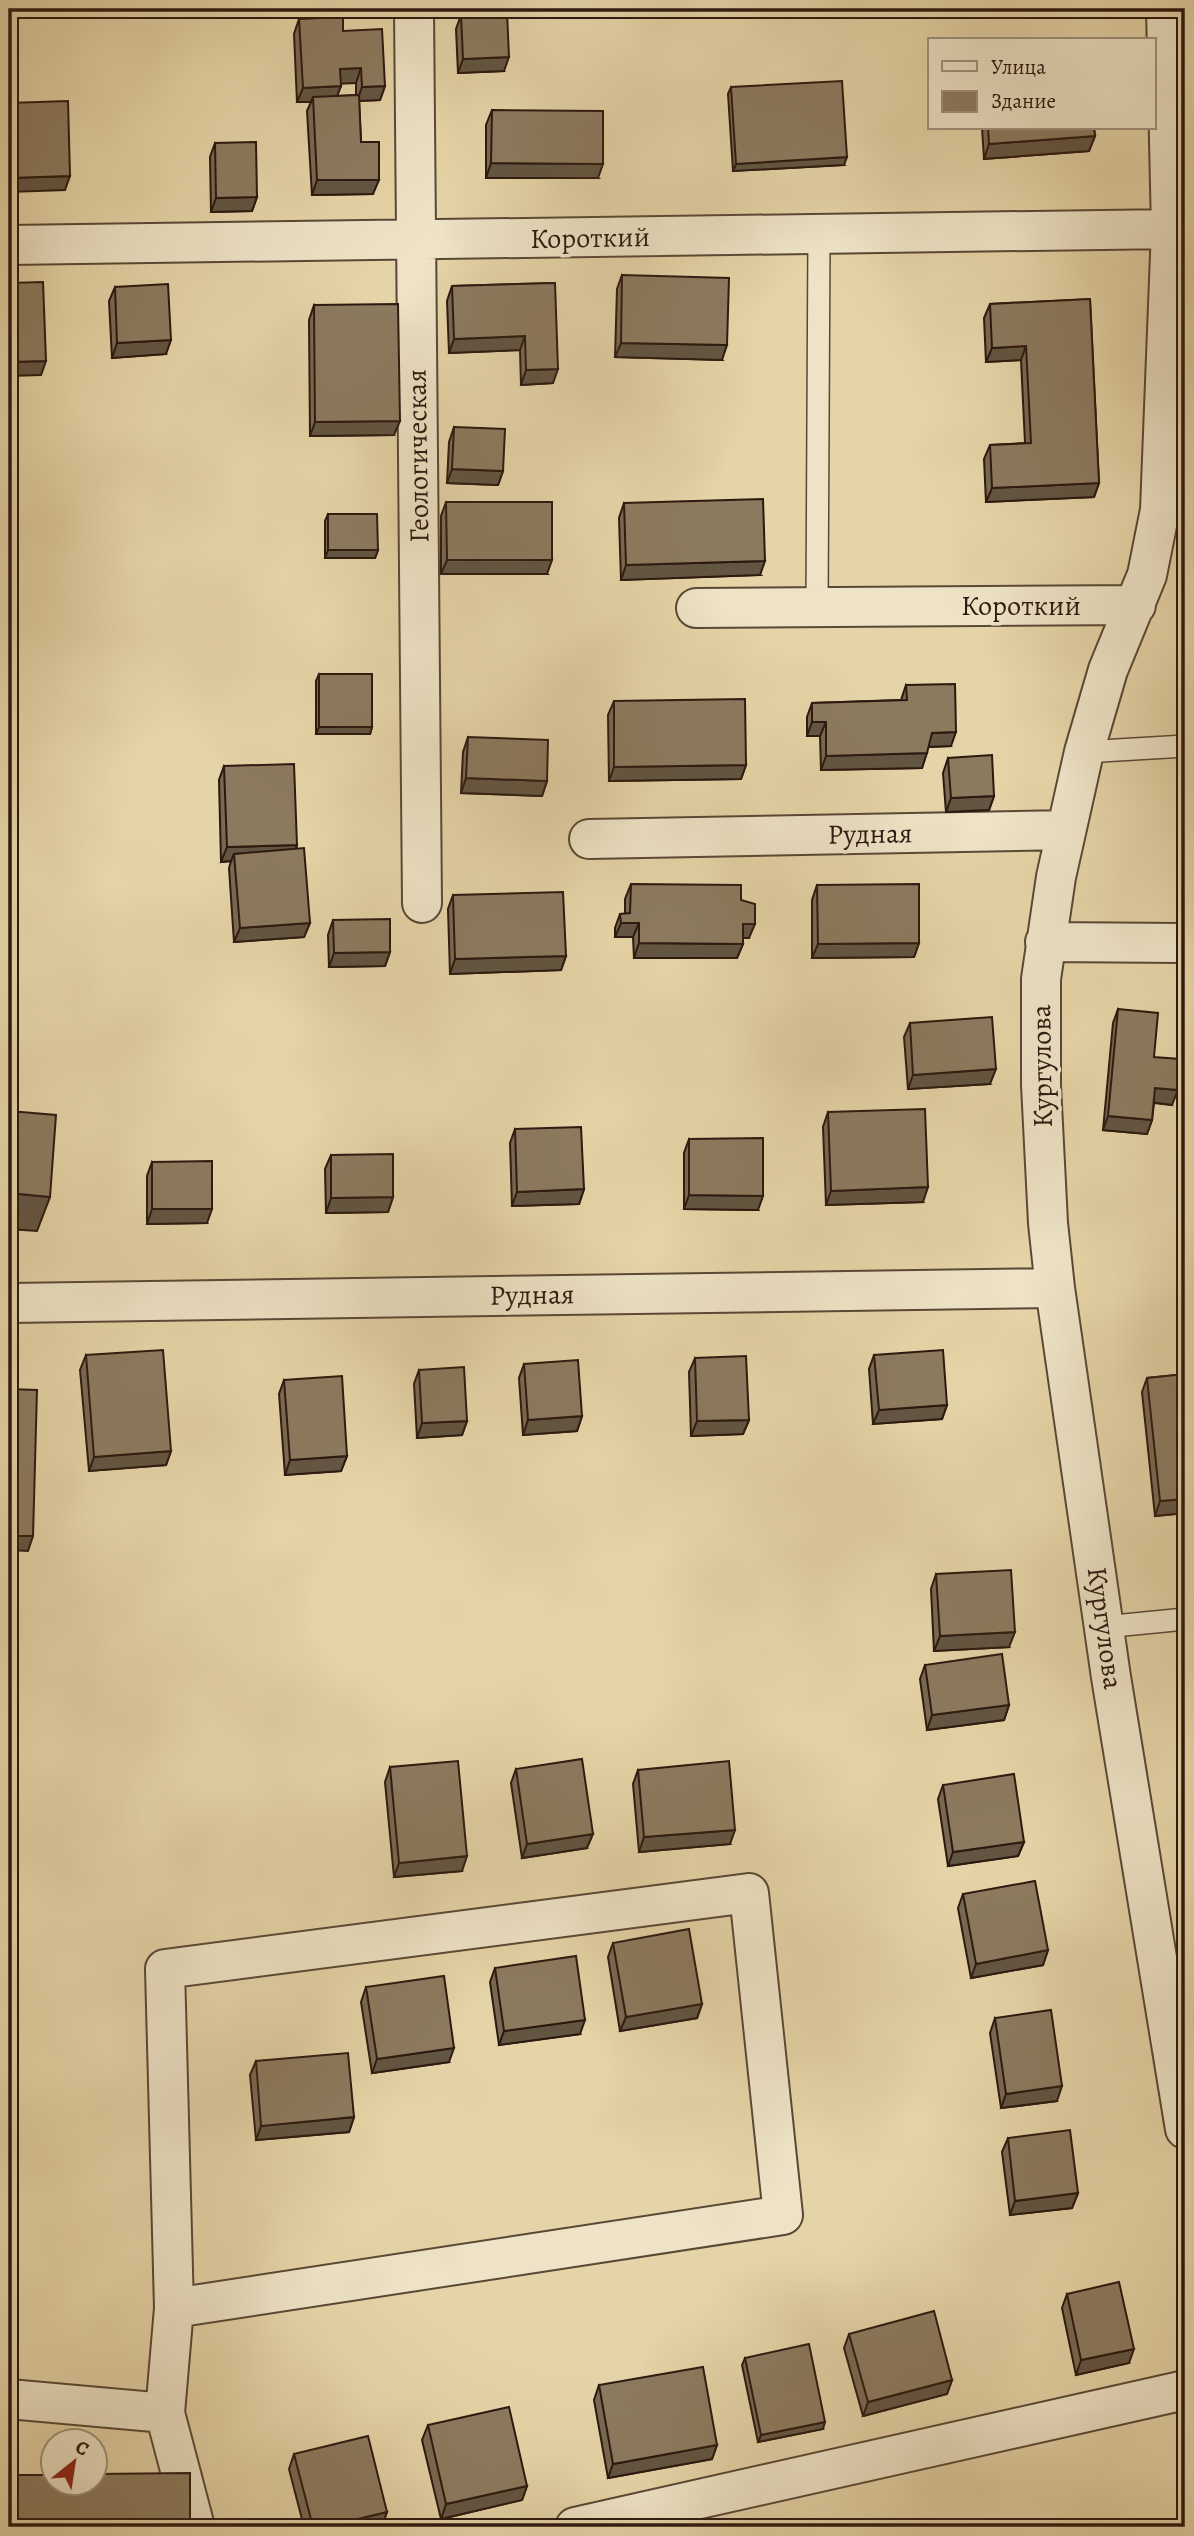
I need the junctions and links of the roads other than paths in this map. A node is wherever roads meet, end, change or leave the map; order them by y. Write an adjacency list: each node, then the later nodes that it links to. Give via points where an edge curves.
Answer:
1 (414, 9): 5 (street, Геологическая)
2 (1166, 9): 3 (street, Кургулова)
3 (1176, 213): 4 (street, Короткий); 7 (street, Кургулова)
4 (819, 235): 5 (street, Короткий); 9 (lane)
5 (416, 241): 6 (street, Короткий); 15 (street, Геологическая)
6 (9, 244)
7 (1172, 510): 8 (street, Кургулова)
8 (1136, 605): 9 (street, Короткий); 12 (street, Кургулова, via 1108,670)
9 (817, 607): 10 (street, Короткий)
10 (696, 608)
11 (1185, 746): 12 (lane)
12 (1084, 752): 13 (street, Кургулова)
13 (1066, 830): 14 (street, Рудная); 16 (street, Кургулова)
14 (589, 839)
15 (422, 903)
16 (1045, 942): 17 (street); 18 (street, Кургулова, via 1039,1011)
17 (1185, 943)
18 (1055, 1288): 19 (street, Рудная); 21 (street, Кургулова)
19 (9, 1303)
20 (1185, 1619): 21 (lane)
21 (1104, 1628): 22 (street, Кургулова)
22 (1185, 2129)
23 (174, 2308): 23 (street, via 783,2215 749,1893 165,1969); 26 (street)
24 (1185, 2390): 29 (street)
25 (9, 2399): 26 (street)
26 (165, 2413): 28 (street)
27 (146, 2494): 28 (street)
28 (191, 2511)
29 (575, 2527)

